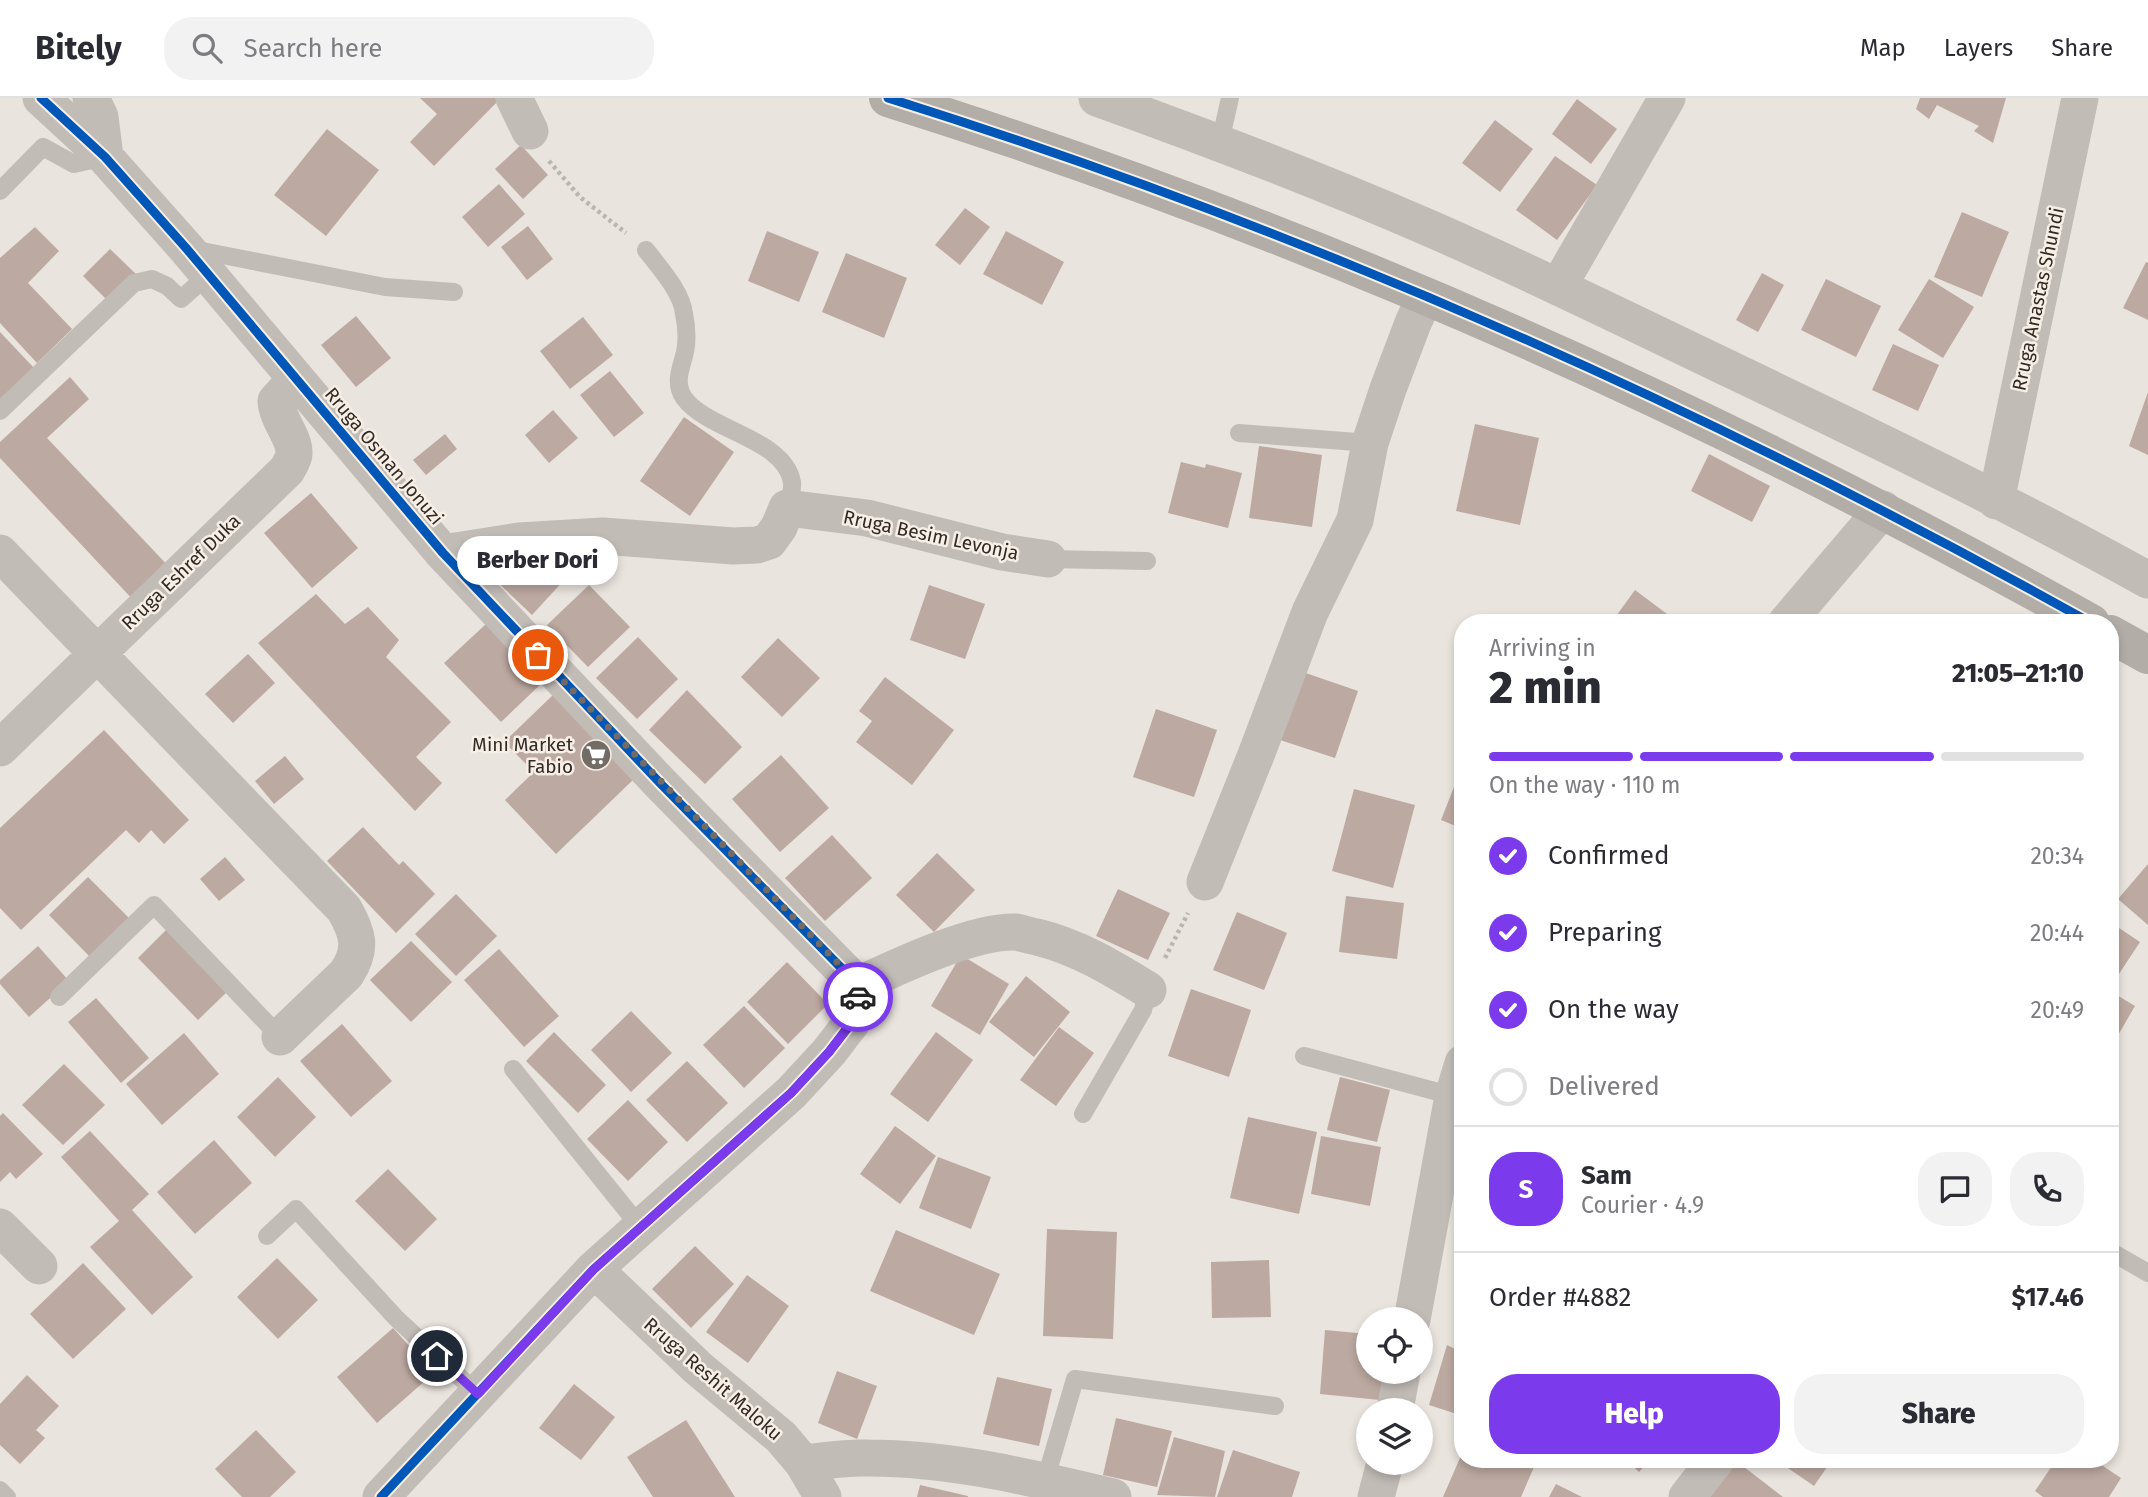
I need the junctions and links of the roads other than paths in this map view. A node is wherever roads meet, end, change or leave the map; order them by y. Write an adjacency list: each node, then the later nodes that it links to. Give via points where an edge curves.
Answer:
1 (41, 98): 11 (street, Rruga Osman Jonuzi)
2 (91, 98): 11 (street, via 100,117)
3 (514, 98): 9 (street)
4 (888, 98): 17 (street, via 1198,206)
5 (1097, 98): 10 (street)
6 (1230, 98): 10 (lane)
7 (1667, 98): 15 (street)
8 (2080, 98): 22 (street, Rruga Anastas Shundi)
9 (530, 131)
10 (1220, 142): 15 (street)
11 (105, 157): 12 (lane, via 74,164 43,147); 14 (street, Rruga Osman Jonuzi)
12 (0, 191)
13 (646, 250): 23 (lane, via 684,310 686,345 677,380 684,397 700,412 785,464 792,484)
14 (197, 261): 16 (lane); 18 (street, Rruga Osman Jonuzi); 19 (lane, via 181,299 152,279 134,283)
15 (1558, 287): 22 (street)
16 (454, 292)
17 (1426, 297): 21 (street); 24 (street, via 1730,434)
18 (296, 379): 25 (street, Rruga Osman Jonuzi); 33 (street, Rruga Eshref Duka, via 276,401 276,413 295,455 288,470)
19 (0, 411)
20 (1239, 433): 21 (lane)
21 (1370, 443): 36 (street, via 1355,520 1310,612)
22 (1996, 501): 29 (street)
23 (787, 508): 25 (street, via 769,541 757,545 603,536 519,541); 27 (street, Rruga Besim Levonja, via 867,518)
24 (1882, 509): 30 (street); 31 (street)
25 (443, 553): 37 (street, Rruga Osman Jonuzi)
26 (0, 554): 33 (street)
27 (1048, 559): 28 (lane, Rruga Besim Levonja)
28 (1147, 561)
29 (2148, 580)
30 (1794, 614)
31 (2074, 614)
32 (2119, 639): 34 (street)
33 (97, 654): 35 (street, Rruga Eshref Duka); 40 (street, via 344,909 353,925 358,942 355,961)
34 (2148, 655)
35 (0, 748)
36 (1205, 882)
37 (858, 985): 38 (street, via 974,938 1016,932 1093,957); 47 (street, via 852,1022 829,1052 791,1093)
38 (1148, 990): 45 (lane, via 1143,1010)
39 (59, 997): 40 (lane, via 154,905)
40 (280, 1037)
41 (1304, 1056): 43 (lane)
42 (513, 1069): 47 (lane)
43 (1454, 1078)
44 (1454, 1100): 53 (street)
45 (1083, 1114)
46 (0, 1227): 50 (street)
47 (640, 1228): 51 (street)
48 (267, 1236): 54 (lane, via 296,1209 396,1318)
49 (2119, 1256): 52 (lane)
50 (39, 1266)
51 (594, 1269): 54 (street); 56 (street, Rruga Reshit Maloku, via 698,1368 781,1437)
52 (2148, 1273)
53 (1414, 1307)
54 (478, 1394): 62 (street)
55 (1275, 1406): 59 (lane, via 1075,1379)
56 (803, 1463): 59 (street, via 866,1457); 63 (street, Rruga Reshit Maloku)
57 (1710, 1468): 66 (street)
58 (1382, 1475): 65 (street)
59 (1045, 1481): 64 (street)
60 (0, 1490): 61 (lane)
61 (8, 1497)
62 (381, 1497)
63 (823, 1497)
64 (1113, 1497)
65 (1376, 1497)
66 (1687, 1497)

